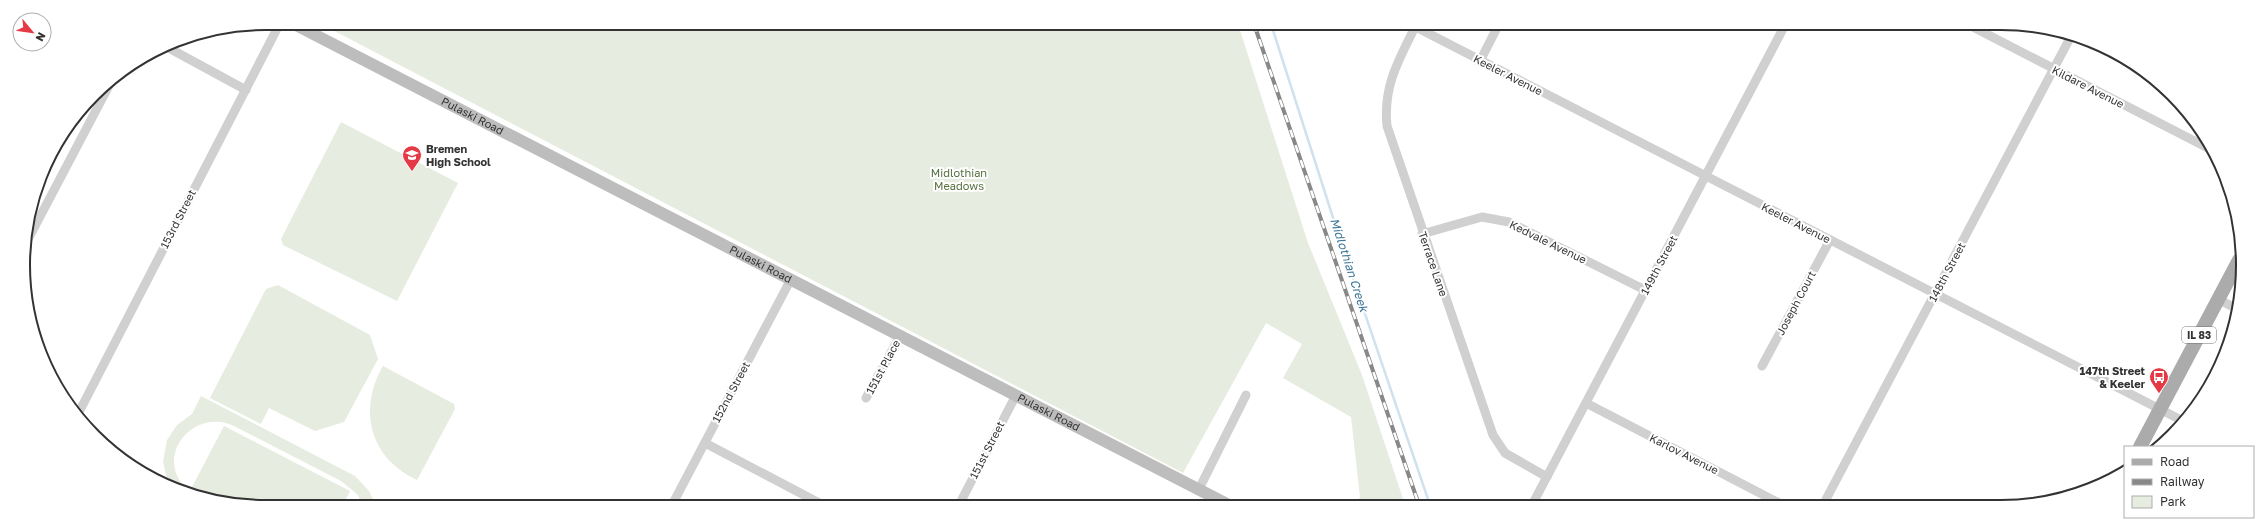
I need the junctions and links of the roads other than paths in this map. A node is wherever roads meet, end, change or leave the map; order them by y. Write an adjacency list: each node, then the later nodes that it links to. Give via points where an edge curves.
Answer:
1 (276, 30): 12 (street, 153rd Street)
2 (306, 30): 20 (main road, Pulaski Road)
3 (1410, 30): 17 (street, Terrace Lane, via 1393,72 1385,108 1387,126)
4 (1420, 30): 10 (street, Keeler Avenue)
5 (1496, 30): 10 (street)
6 (1782, 30): 15 (street, 149th Street)
7 (1979, 30): 11 (street, Kildare Avenue)
8 (2069, 40): 11 (street, 148th Street)
9 (171, 50): 12 (street)
10 (1480, 61): 15 (street, Keeler Avenue)
11 (2053, 69): 14 (street, Kildare Avenue); 22 (street, 148th Street)
12 (246, 90): 32 (street, 153rd Street)
13 (105, 93): 16 (street)
14 (2204, 146)
15 (1706, 176): 18 (street, Keeler Avenue); 21 (street, 149th Street)
16 (33, 230)
17 (1422, 234): 21 (street, Kedvale Avenue, via 1482,217 1509,222); 36 (street, Terrace Lane, via 1493,435 1505,453)
18 (1830, 240): 22 (street, Keeler Avenue); 26 (street, Joseph Court)
19 (2236, 264): 23 (main road, IL 83)
20 (790, 280): 25 (main road, Pulaski Road); 34 (street, 152nd Street)
21 (1645, 290): 30 (street, 149th Street)
22 (1936, 294): 31 (street, Keeler Avenue); 44 (street, 148th Street)
23 (2218, 299): 24 (street); 31 (main road, IL 83)
24 (2232, 306)
25 (900, 336): 27 (main road, Pulaski Road); 29 (street, 151st Place)
26 (1762, 366)
27 (1016, 395): 37 (main road, Pulaski Road); 40 (street, 151st Street)
28 (1246, 395): 37 (street)
29 (866, 398)
30 (1586, 403): 36 (street, 149th Street); 43 (street, Karlov Avenue)
31 (2160, 409): 33 (street, Keeler Avenue); 35 (main road, IL 83)
32 (80, 410)
33 (2179, 419)
34 (705, 442): 38 (street, 152nd Street); 39 (street)
35 (2141, 446)
36 (1547, 477): 42 (street, 149th Street)
37 (1199, 489): 41 (main road, Pulaski Road)
38 (675, 500)
39 (815, 500)
40 (962, 500)
41 (1220, 500)
42 (1535, 500)
43 (1773, 500)
44 (1826, 500)

